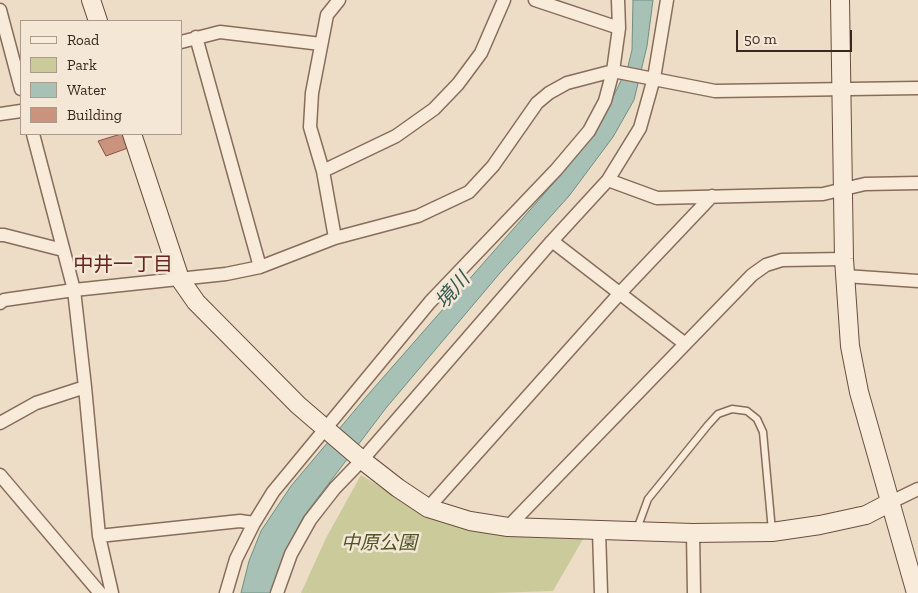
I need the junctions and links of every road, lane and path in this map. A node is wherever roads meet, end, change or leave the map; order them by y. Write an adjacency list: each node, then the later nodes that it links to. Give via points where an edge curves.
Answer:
1 (92, 0): 9 (street)
2 (339, 0): 13 (street, via 327,15)
3 (504, 0): 23 (street, via 481,53 434,109 396,136)
4 (535, 0): 10 (street)
5 (618, 0): 10 (street)
6 (667, 0): 15 (street)
7 (840, 0): 18 (street)
8 (0, 10): 16 (street)
9 (98, 20)
10 (619, 28): 14 (street)
11 (196, 37): 12 (street); 13 (street, via 220,32); 32 (street)
12 (182, 42)
13 (321, 44): 23 (street, via 310,127)
14 (617, 72): 15 (street); 29 (street, via 567,83 537,102 493,166 469,192 418,216); 42 (street, via 590,131 430,302)
15 (650, 78): 18 (street, via 714,91); 24 (street, via 640,128)
16 (20, 85)
17 (918, 88): 18 (street)
18 (841, 89): 26 (street)
19 (20, 111): 20 (street)
20 (0, 114)
21 (33, 135): 31 (street)
22 (132, 135): 34 (street)
23 (323, 171): 29 (street)
24 (608, 180): 27 (street, via 657,198); 30 (street)
25 (918, 183): 26 (street, via 865,184)
26 (843, 189): 27 (street, via 823,194); 33 (street)
27 (712, 196): 37 (street)
28 (0, 235): 31 (street)
29 (335, 238): 32 (street)
30 (552, 241): 37 (street); 43 (street)
31 (63, 250): 36 (street)
32 (260, 267): 34 (street)
33 (845, 268): 35 (street); 39 (street, via 782,260 766,264 752,274); 46 (street, via 850,346)
34 (180, 278): 36 (street); 42 (street, via 196,302 222,330 298,405)
35 (918, 281)
36 (74, 290): 38 (street); 40 (street)
37 (620, 293): 39 (street); 47 (street)
38 (0, 303)
39 (684, 343): 49 (street)
40 (85, 387): 41 (street, via 36,403); 54 (street)
41 (0, 424)
42 (329, 430): 43 (street); 48 (street, via 274,492)
43 (360, 458): 47 (street); 58 (street, via 310,520 291,554)
44 (0, 475): 55 (street)
45 (918, 489): 46 (street)
46 (889, 503): 52 (street, via 866,515); 61 (street)
47 (428, 508): 49 (street, via 470,521)
48 (254, 523): 54 (street, via 240,521); 57 (street, via 236,559)
49 (508, 527): 50 (street)
50 (599, 531): 51 (street); 59 (street)
51 (636, 532): 52 (lane, via 648,499 718,414 732,409 747,411 757,419 763,432); 53 (street)
52 (772, 532): 53 (street)
53 (693, 533): 60 (street)
54 (99, 536): 56 (street)
55 (100, 593)
56 (112, 593)
57 (226, 593)
58 (276, 593)
59 (601, 593)
60 (694, 593)
61 (916, 593)

